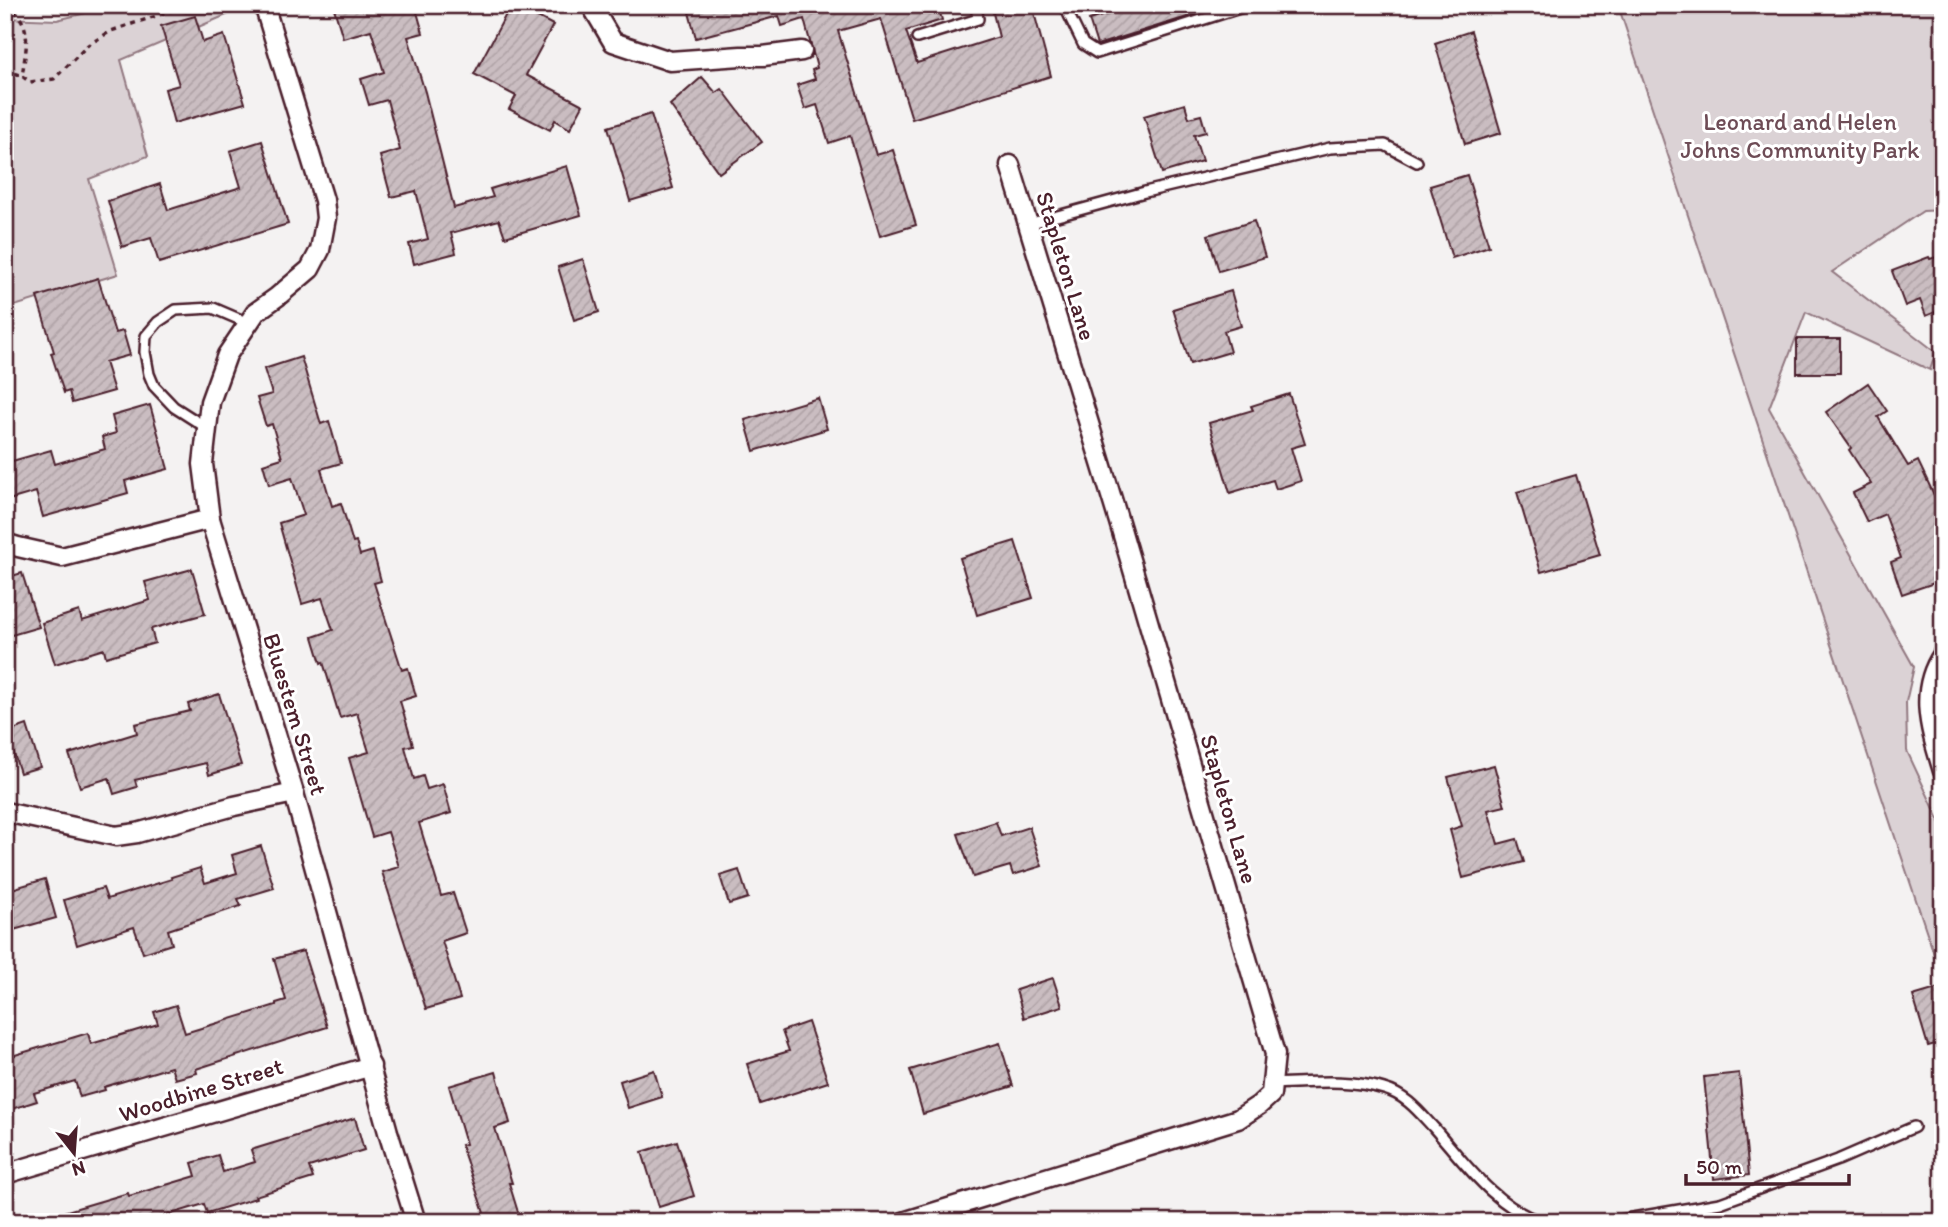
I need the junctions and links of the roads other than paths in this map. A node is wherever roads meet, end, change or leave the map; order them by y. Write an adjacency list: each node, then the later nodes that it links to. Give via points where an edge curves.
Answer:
1 (264, 5): 11 (street, Bluestem Street, via 326,218 320,250 310,269)
2 (591, 5): 7 (street, via 613,42 670,61)
3 (976, 5): 6 (lane, via 978,19)
4 (1064, 5): 5 (lane, via 1083,44 1097,53)
5 (1249, 5)
6 (917, 38)
7 (802, 51)
8 (1417, 162): 10 (lane, via 1385,145 1330,148)
9 (1010, 165): 10 (street, Stapleton Lane)
10 (1028, 224): 20 (street, Stapleton Lane, via 1275,1054)
11 (248, 323): 12 (street, Bluestem Street, via 227,355 210,402); 12 (lane, via 213,308 176,310 146,336 145,352 154,386 174,407)
12 (207, 428): 13 (street, Bluestem Street, via 203,464)
13 (211, 519): 14 (street, via 62,557); 17 (street, Bluestem Street)
14 (5, 543)
15 (1943, 654): 16 (street, via 1934,668 1927,708)
16 (1943, 771)
17 (294, 793): 18 (street, via 116,836); 19 (street, Bluestem Street)
18 (5, 811)
19 (371, 1066): 22 (street, Woodbine Street); 23 (street, Bluestem Street)
20 (1272, 1084): 24 (street, via 1271,1094 1238,1119); 25 (lane, via 1348,1081 1386,1089 1410,1101 1504,1202)
21 (1914, 1127): 26 (lane, via 1720,1203)
22 (5, 1174)
23 (416, 1222)
24 (903, 1222)
25 (1542, 1222)
26 (1609, 1222)

